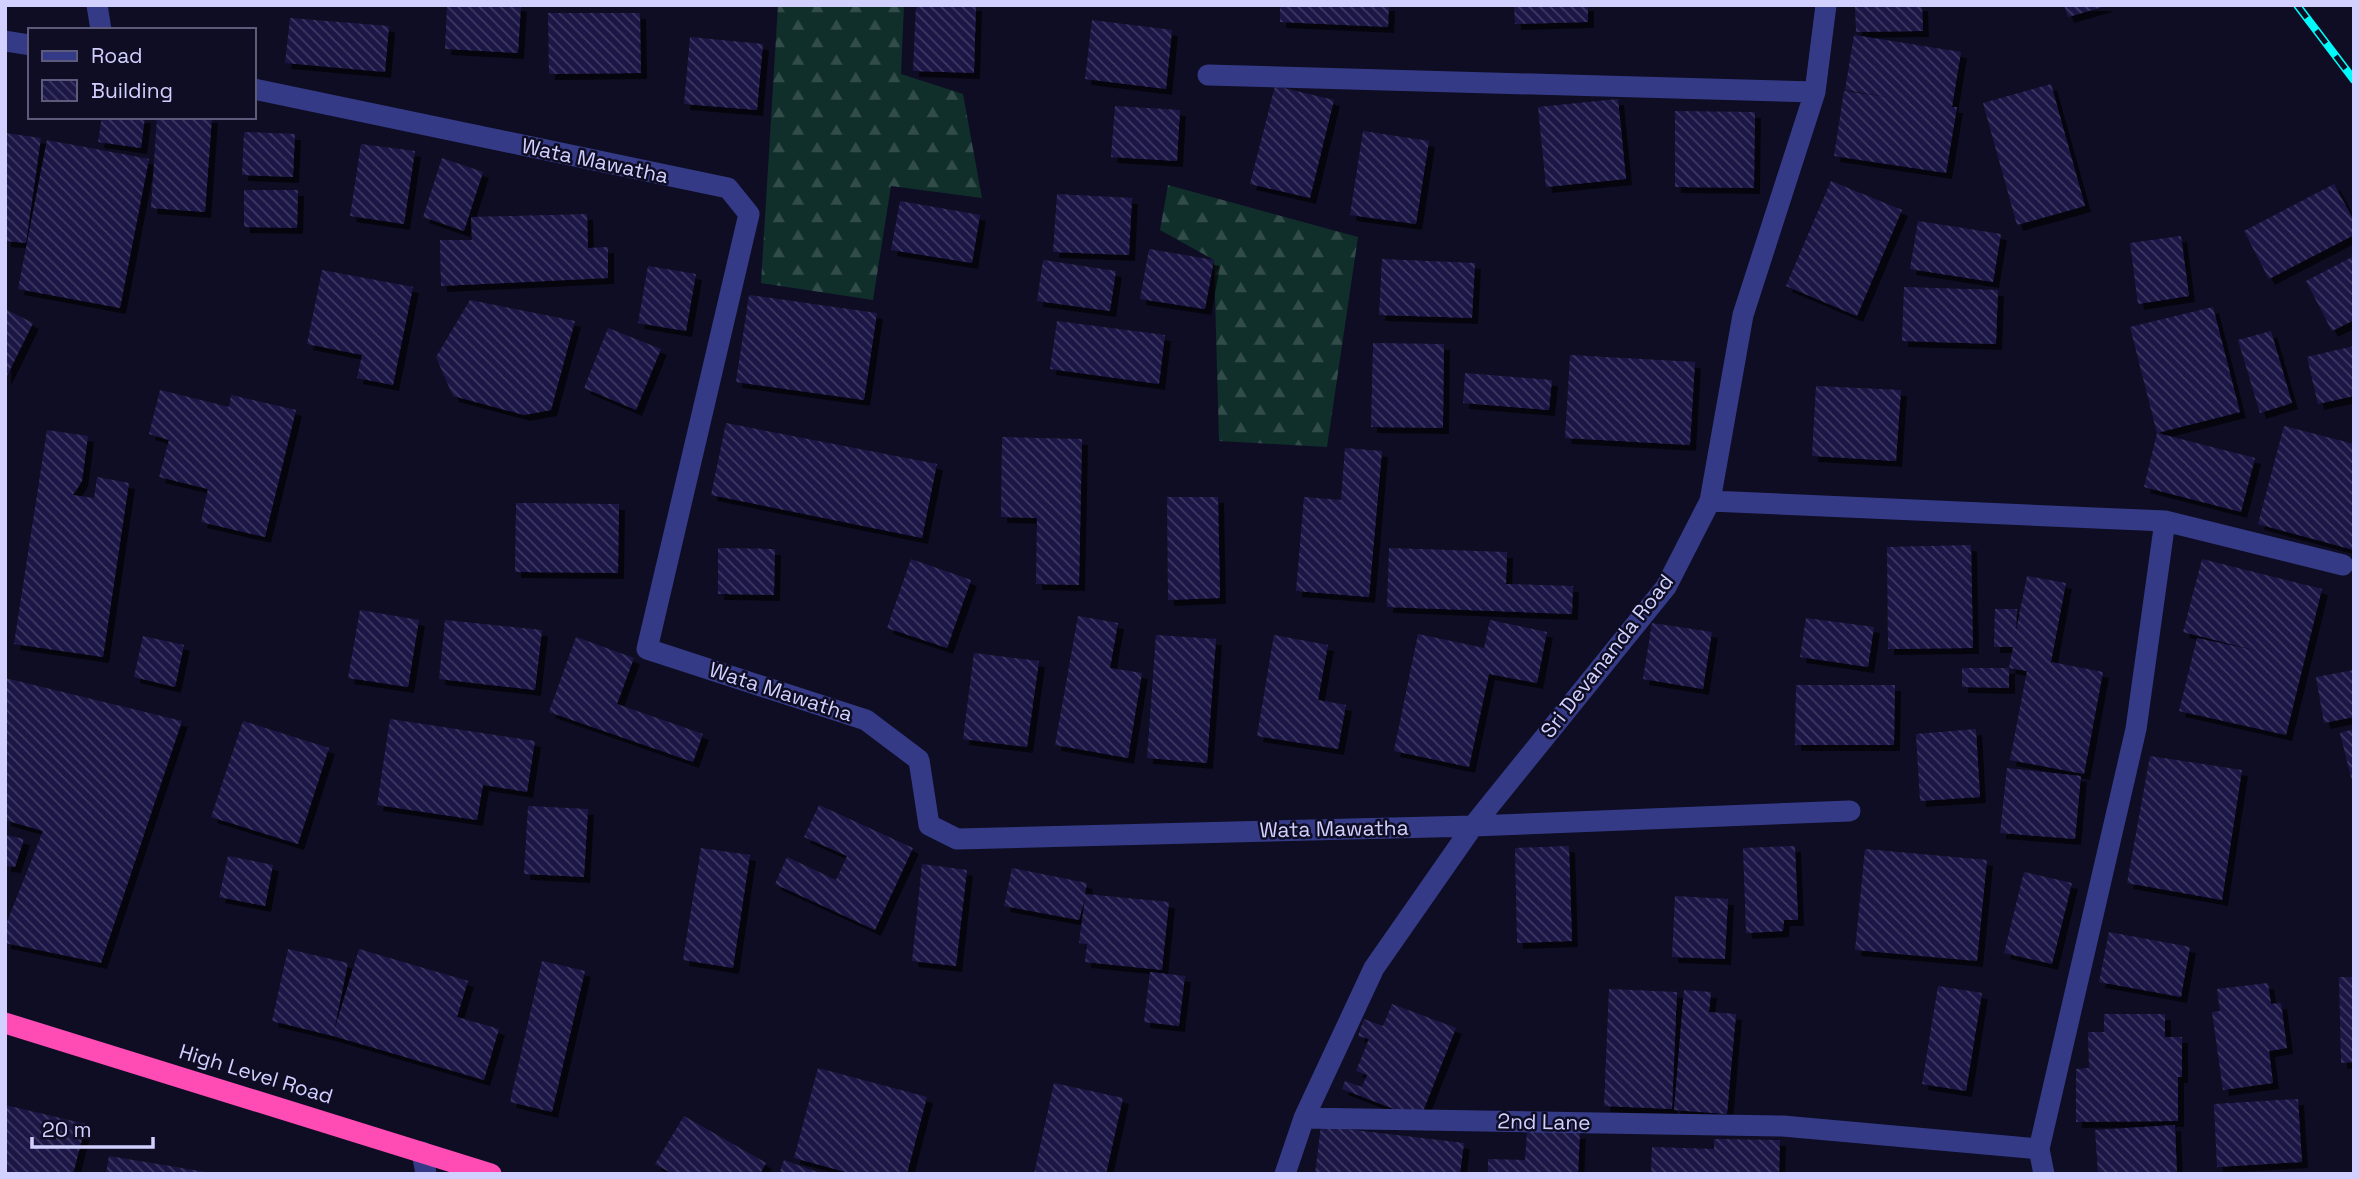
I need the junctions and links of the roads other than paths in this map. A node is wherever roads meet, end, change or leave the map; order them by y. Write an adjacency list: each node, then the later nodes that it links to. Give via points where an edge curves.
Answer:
1 (97, 5): 3 (street)
2 (1826, 5): 8 (street, Sri Devananda Road)
3 (101, 28)
4 (5, 41): 5 (street)
5 (28, 45)
6 (1208, 75): 8 (street)
7 (256, 89): 13 (street, Wata Mawatha, via 728,188 748,214 647,649 866,720 919,760 929,825 957,839)
8 (1815, 92): 9 (street, Sri Devananda Road, via 1743,315)
9 (1710, 501): 10 (street); 13 (street, Sri Devananda Road, via 1666,587)
10 (2165, 521): 11 (street); 16 (street, via 2136,729)
11 (2343, 565)
12 (1850, 811): 13 (street, Wata Mawatha)
13 (1473, 826): 15 (street, Sri Devananda Road, via 1374,968)
14 (5, 1023): 17 (highway, High Level Road)
15 (1304, 1118): 16 (street, 2nd Lane, via 1783,1126); 20 (street, Sri Devananda Road)
16 (2039, 1149): 21 (street)
17 (422, 1152): 18 (street); 19 (highway, High Level Road)
18 (426, 1174)
19 (491, 1174)
20 (1285, 1174)
21 (2043, 1174)

